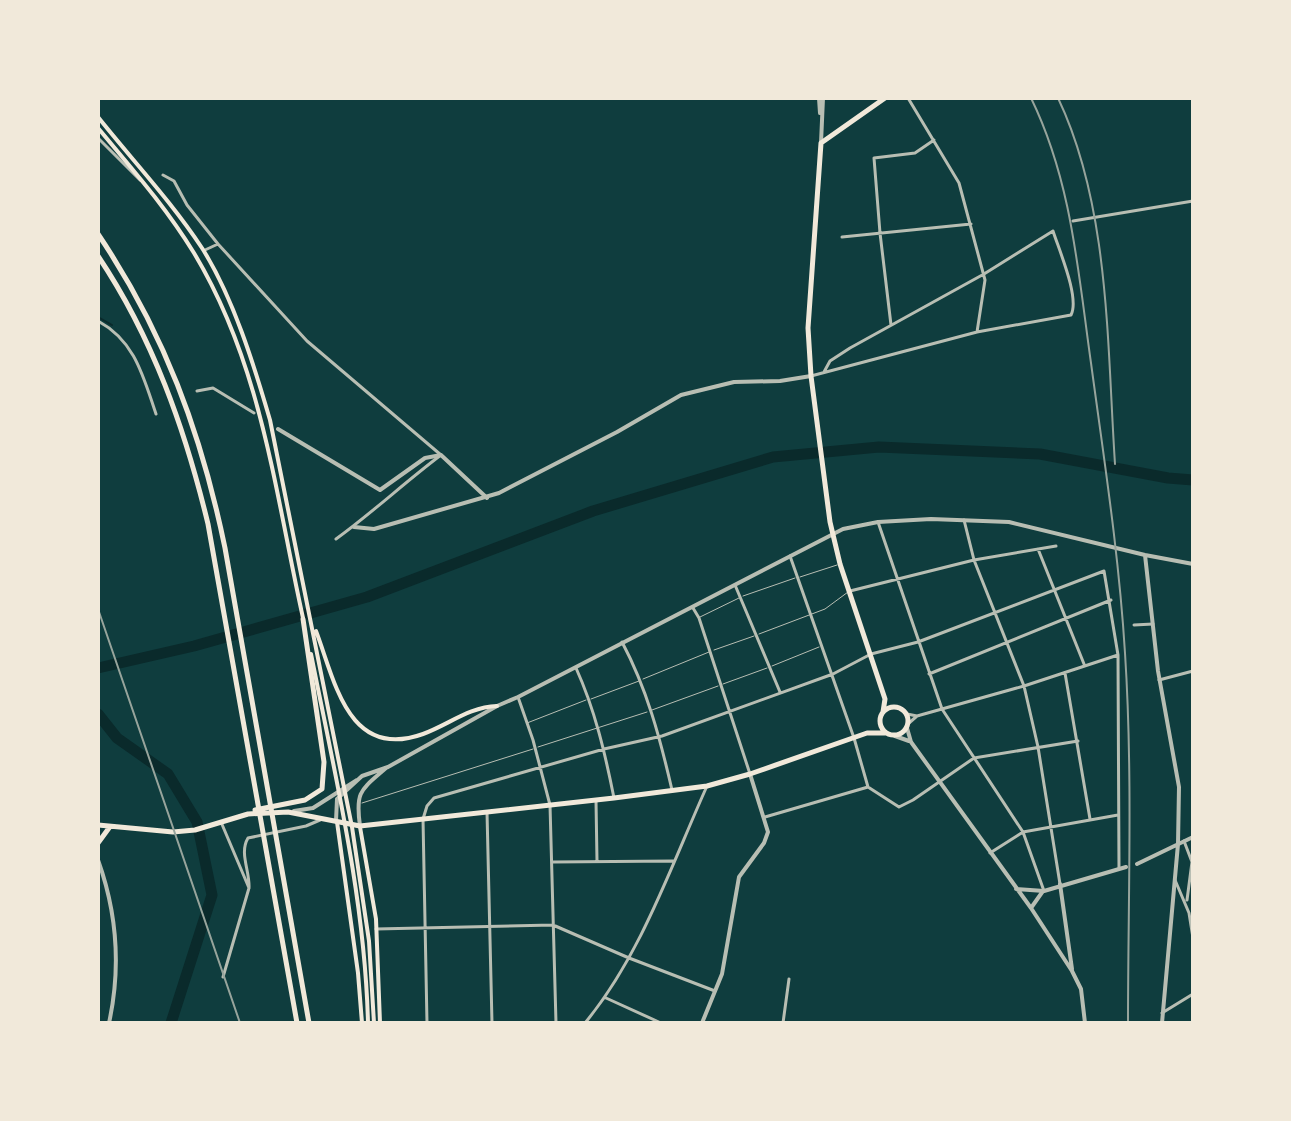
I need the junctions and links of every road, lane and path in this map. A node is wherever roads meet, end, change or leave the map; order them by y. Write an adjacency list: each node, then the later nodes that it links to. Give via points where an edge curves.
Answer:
1 (821, 98): 8 (street)
2 (885, 98): 8 (main road)
3 (908, 98): 7 (street)
4 (98, 117): 18 (main road, via 143,167)
5 (98, 128): 56 (main road, via 165,208 195,255 241,350 261,412)
6 (98, 138): 10 (street)
7 (934, 140): 13 (street, via 959,183); 14 (street, via 915,153 874,158)
8 (821, 143): 25 (main road, via 808,328)
9 (163, 175): 17 (street, via 174,181)
10 (140, 180)
11 (1193, 201): 12 (street)
12 (1073, 221)
13 (971, 224): 14 (street); 20 (street)
14 (880, 233): 16 (street); 22 (street)
15 (98, 234): 168 (main road, via 164,350 208,471)
16 (842, 237)
17 (218, 244): 18 (street); 32 (street, via 307,341)
18 (203, 250): 56 (main road, via 246,345 270,420)
19 (98, 256): 167 (main road, via 127,303 168,391 197,478)
20 (984, 274): 22 (street); 23 (street); 23 (street, via 1053,231 1073,313)
21 (98, 321): 28 (street, via 124,339)
22 (891, 325): 24 (street, via 830,361)
23 (977, 332): 24 (street)
24 (824, 372): 25 (street)
25 (811, 376): 33 (street, via 734,382 681,395); 37 (main road)
26 (197, 391): 29 (street, via 213,388)
27 (158, 394): 28 (street)
28 (150, 398): 30 (street)
29 (254, 413)
30 (156, 414)
31 (278, 429): 32 (street, via 380,490 425,458)
32 (441, 455): 33 (street); 36 (street)
33 (487, 498): 36 (street, via 374,529)
34 (964, 520): 35 (street); 41 (street, via 1009,522); 43 (street)
35 (878, 522): 37 (street); 47 (street)
36 (354, 527): 38 (street)
37 (833, 532): 42 (street); 44 (main road)
38 (336, 539)
39 (1056, 546): 40 (street)
40 (1038, 549): 43 (street); 49 (street)
41 (1145, 555): 45 (street); 59 (street)
42 (790, 556): 46 (street); 48 (street)
43 (974, 560): 47 (street); 54 (street)
44 (840, 564): 46 (lane); 50 (main road)
45 (1193, 564)
46 (798, 577): 51 (lane); 55 (street)
47 (896, 579): 50 (street); 64 (street)
48 (734, 583): 51 (street); 53 (street)
49 (1053, 590): 52 (street, via 1104,571); 54 (street); 58 (street)
50 (850, 591): 55 (lane); 67 (main road)
51 (741, 597): 57 (lane); 61 (street)
52 (1111, 600): 58 (street); 68 (street)
53 (691, 606): 57 (street); 63 (street)
54 (995, 612): 62 (street); 64 (street)
55 (811, 614): 61 (lane); 65 (street)
56 (307, 618): 84 (main road, via 340,698 354,722 372,735 407,738 478,708); 121 (main road, via 325,774 322,789 305,800); 170 (main road, via 345,829); 171 (main road, via 354,839)
57 (699, 618): 66 (street)
58 (1066, 618): 62 (street); 69 (street)
59 (1153, 624): 60 (street); 77 (street)
60 (1134, 625)
61 (756, 635): 66 (lane); 71 (street)
62 (1008, 641): 75 (street); 79 (street)
63 (622, 642): 70 (street); 76 (street)
64 (918, 642): 67 (street); 75 (street)
65 (821, 646): 71 (lane); 74 (street)
66 (710, 652): 76 (lane); 78 (street)
67 (871, 654): 74 (street); 83 (main road)
68 (1118, 655): 69 (street); 122 (street)
69 (1085, 666): 73 (street)
70 (575, 667): 81 (street); 82 (street)
71 (769, 668): 78 (lane); 80 (street)
72 (1193, 671): 77 (street)
73 (1065, 673): 79 (street); 101 (street)
74 (832, 674): 80 (street); 100 (street)
75 (929, 674): 86 (street)
76 (640, 680): 82 (lane); 87 (street)
77 (1159, 680): 137 (street, via 1179,787)
78 (721, 685): 87 (lane); 88 (street)
79 (1024, 686): 86 (street); 103 (street)
80 (780, 692): 88 (street)
81 (518, 697): 84 (street); 93 (street)
82 (589, 699): 93 (lane); 95 (street)
83 (885, 699): 85 (main road); 89 (main road)
84 (497, 706): 107 (street)
85 (895, 706): 89 (main road); 90 (main road)
86 (942, 709): 91 (street); 106 (street)
87 (651, 710): 95 (lane); 99 (street)
88 (731, 711): 99 (street); 109 (street)
89 (883, 712): 92 (main road)
90 (907, 714): 91 (street); 94 (main road)
91 (917, 716): 94 (street)
92 (880, 720): 96 (main road); 97 (main road)
93 (527, 723): 104 (street)
94 (908, 725): 98 (main road); 102 (street)
95 (598, 728): 104 (lane); 105 (street)
96 (867, 733): 97 (main road); 100 (main road)
97 (886, 733): 98 (main road)
98 (895, 736): 102 (street)
99 (660, 737): 105 (street); 114 (street)
100 (854, 738): 109 (main road); 113 (street)
101 (1078, 741): 103 (street); 126 (street)
102 (911, 742): 111 (street)
103 (1038, 747): 106 (street); 130 (street)
104 (535, 748): 108 (street); 117 (lane)
105 (604, 749): 108 (street); 115 (street)
106 (974, 758): 111 (street); 133 (street)
107 (388, 767): 110 (street); 117 (street, via 365,788)
108 (540, 767): 118 (street); 125 (street, via 434,798)
109 (750, 774): 112 (main road); 124 (street)
110 (362, 776): 119 (street, via 313,808); 128 (street, via 337,799)
111 (938, 783): 113 (street, via 899,807); 138 (street)
112 (707, 786): 114 (main road); 141 (street)
113 (868, 787): 124 (street)
114 (672, 791): 115 (main road)
115 (614, 798): 116 (main road)
116 (596, 800): 118 (main road); 140 (street)
117 (357, 805): 131 (street)
118 (550, 805): 120 (main road); 142 (street)
119 (288, 812): 121 (main road); 123 (main road)
120 (487, 812): 125 (main road); 154 (street)
121 (248, 814): 127 (main road)
122 (1119, 815): 126 (street); 145 (street)
123 (323, 817): 128 (main road); 148 (street, via 306,826 248,838 243,849)
124 (765, 817): 162 (street, via 764,843 739,877)
125 (423, 819): 131 (main road); 156 (street)
126 (1090, 819): 130 (street)
127 (219, 822): 132 (main road, via 173,832); 148 (street)
128 (337, 822): 131 (main road); 169 (main road)
129 (98, 825): 132 (main road)
130 (1050, 825): 133 (street); 147 (street)
131 (360, 826): 155 (main road)
132 (112, 828): 136 (main road)
133 (1023, 832): 138 (street); 150 (street)
134 (1193, 837): 135 (street)
135 (1184, 841): 137 (street); 151 (street, via 1192,862)
136 (98, 843)
137 (1178, 844): 143 (street); 146 (street)
138 (990, 853): 149 (street)
139 (98, 860): 166 (street, via 116,946)
140 (597, 861): 141 (street); 142 (street)
141 (673, 861): 158 (street)
142 (551, 862): 153 (street)
143 (1137, 864)
144 (1126, 867): 145 (street)
145 (1119, 869): 147 (street)
146 (1173, 877): 151 (street); 165 (street)
147 (1060, 884): 150 (street); 159 (street)
148 (249, 888): 160 (street)
149 (1016, 889): 150 (street); 152 (street)
150 (1044, 891): 152 (street)
151 (1186, 903): 157 (street)
152 (1031, 908): 159 (street)
153 (553, 925): 154 (street); 158 (street); 174 (street)
154 (490, 927): 156 (street); 173 (street)
155 (376, 929): 156 (street); 171 (main road)
156 (425, 929): 172 (street)
157 (1193, 938)
158 (629, 958): 162 (street); 164 (street)
159 (1072, 971): 179 (street, via 1081,989)
160 (223, 977)
161 (789, 979): 178 (street)
162 (715, 991): 177 (street)
163 (1193, 994): 165 (street)
164 (606, 998): 175 (street); 176 (street)
165 (1162, 1013): 180 (street)
166 (109, 1023)
167 (297, 1023)
168 (309, 1023)
169 (362, 1023)
170 (368, 1023)
171 (377, 1023)
172 (427, 1023)
173 (492, 1023)
174 (556, 1023)
175 (585, 1023)
176 (661, 1023)
177 (702, 1023)
178 (783, 1023)
179 (1085, 1023)
180 (1162, 1023)

